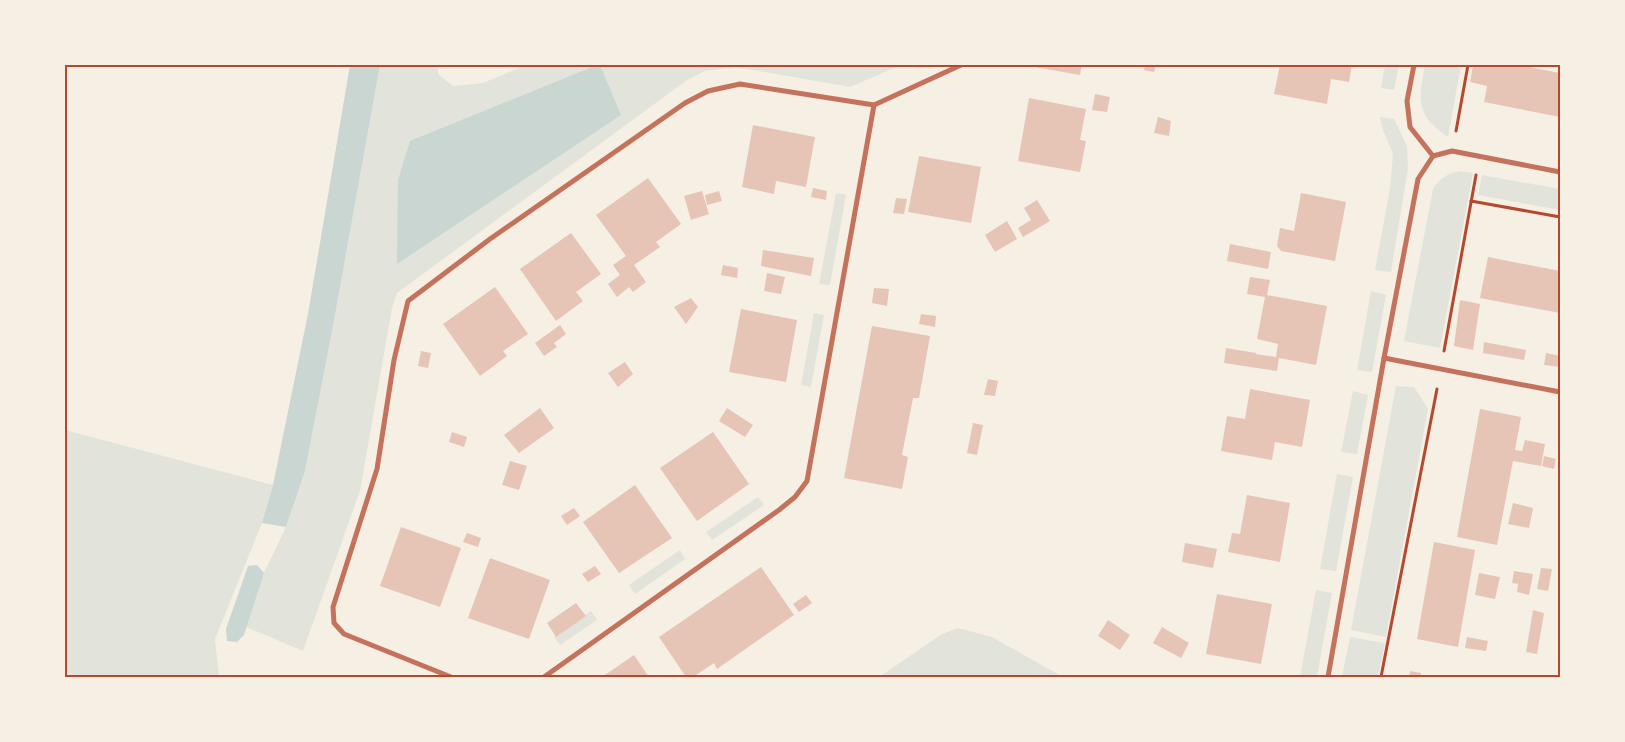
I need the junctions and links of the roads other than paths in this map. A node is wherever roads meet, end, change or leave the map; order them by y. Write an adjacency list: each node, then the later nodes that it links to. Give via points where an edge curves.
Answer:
1 (961, 65): 3 (street)
2 (1414, 65): 4 (street, via 1407,101 1410,127)
3 (874, 105): 8 (street, via 740,84 708,91 628,142 408,301 394,360 377,469 333,607 334,624 344,634); 9 (street, via 807,481 784,506)
4 (1432, 156): 5 (street, via 1452,151); 6 (street, via 1418,179)
5 (1560, 172)
6 (1384, 358): 7 (street); 10 (street)
7 (1560, 392)
8 (451, 677)
9 (544, 677)
10 (1328, 677)

